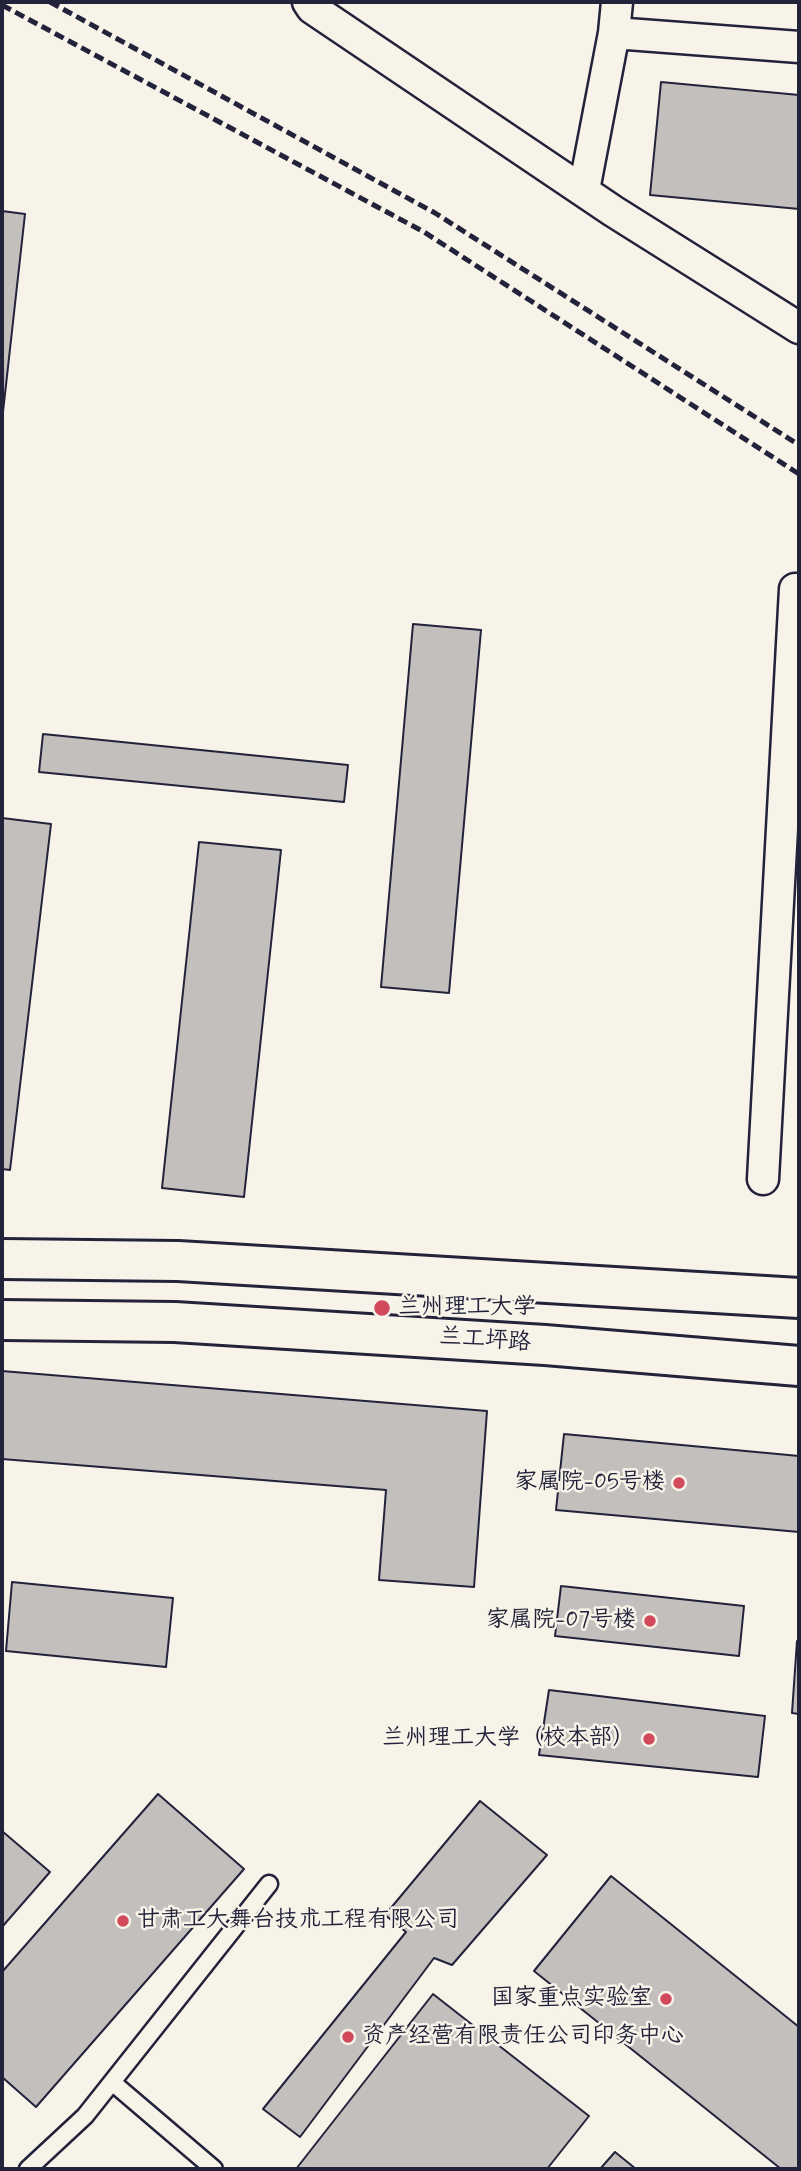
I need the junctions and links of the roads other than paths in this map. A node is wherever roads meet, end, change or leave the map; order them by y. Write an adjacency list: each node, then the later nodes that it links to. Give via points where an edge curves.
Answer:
1 (308, 2): 5 (street)
2 (617, 2): 3 (street)
3 (614, 33): 4 (street); 5 (street)
4 (799, 47)
5 (584, 190): 6 (street)
6 (799, 328)
7 (796, 610): 8 (street)
8 (763, 1179)
9 (2, 1259): 10 (highway, via 178,1261)
10 (799, 1298)
11 (2, 1320): 12 (highway, 兰工坪路, via 175,1322)
12 (799, 1366)
13 (269, 1884): 14 (lane)
14 (112, 2082): 15 (lane, via 85,2116); 16 (lane)
15 (28, 2169)
16 (214, 2169)

